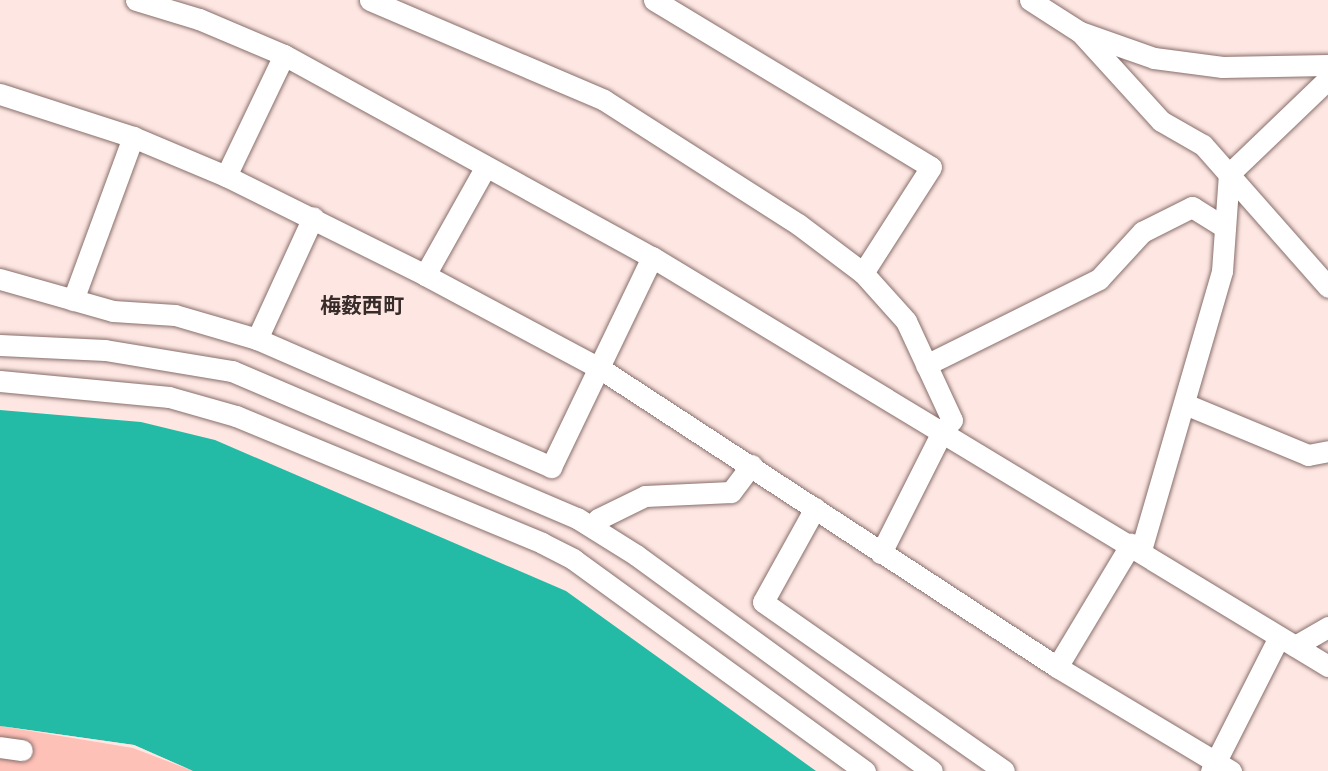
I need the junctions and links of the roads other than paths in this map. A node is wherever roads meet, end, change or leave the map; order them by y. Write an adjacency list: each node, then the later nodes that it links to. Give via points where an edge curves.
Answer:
1 (136, 0): 6 (street, via 199,19)
2 (370, 0): 17 (street, via 604,100 798,224)
3 (654, 0): 17 (street, via 931,167)
4 (1030, 0): 5 (street)
5 (1080, 32): 7 (street, via 1155,58 1222,67); 12 (street, via 1161,121 1203,145)
6 (284, 55): 11 (street); 13 (street)
7 (1328, 65)
8 (1328, 79): 12 (street)
9 (0, 94): 10 (street)
10 (133, 137): 13 (street); 21 (street)
11 (485, 168): 16 (street); 18 (street)
12 (1229, 174): 15 (street); 20 (street)
13 (226, 176): 14 (street)
14 (313, 217): 18 (street); 22 (street)
15 (1225, 228): 24 (street, via 1192,207 1142,232 1100,279); 27 (street, via 1222,271)
16 (652, 257): 25 (street); 28 (street)
17 (863, 273): 24 (street, via 906,321)
18 (425, 275): 25 (street)
19 (0, 279): 21 (street)
20 (1328, 287)
21 (73, 300): 22 (street, via 113,311 175,315)
22 (257, 339): 25 (street, via 551,467)
23 (2, 342): 32 (street, via 105,350 232,371)
24 (926, 365): 28 (street, via 952,420)
25 (601, 369): 30 (street)
26 (0, 381): 42 (street, via 169,397 236,416 542,543 581,564)
27 (1185, 404): 29 (street, via 1308,455); 33 (street)
28 (943, 430): 33 (street); 34 (street)
29 (1328, 451)
30 (751, 465): 31 (street); 32 (street, via 731,492 645,496 598,519)
31 (815, 508): 34 (street); 44 (street, via 763,602)
32 (595, 528): 43 (street)
33 (1136, 547): 36 (street); 38 (street)
34 (881, 553): 38 (street)
35 (1328, 627): 36 (street)
36 (1287, 641): 37 (street); 41 (street)
37 (1328, 666)
38 (1057, 668): 41 (street)
39 (0, 747): 40 (street)
40 (22, 750)
41 (1219, 768)
42 (865, 771)
43 (932, 771)
44 (1004, 771)

